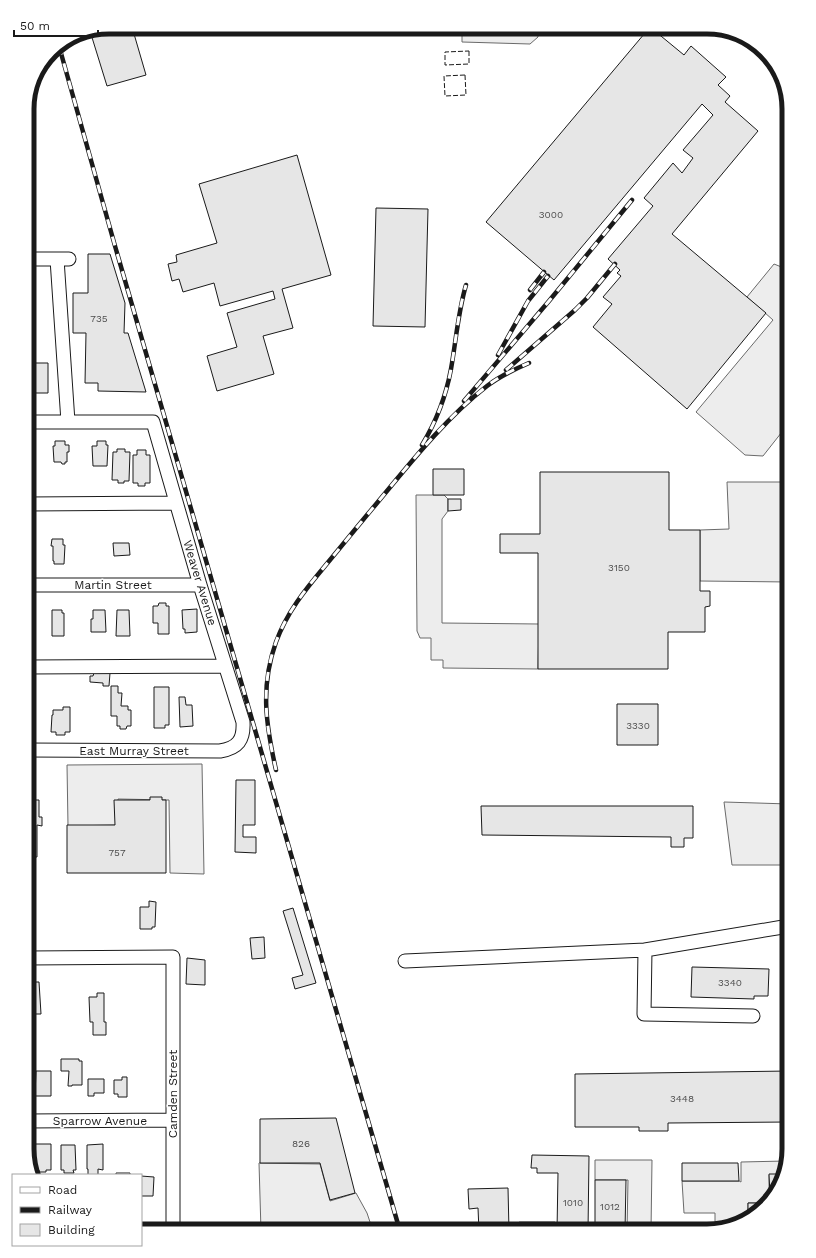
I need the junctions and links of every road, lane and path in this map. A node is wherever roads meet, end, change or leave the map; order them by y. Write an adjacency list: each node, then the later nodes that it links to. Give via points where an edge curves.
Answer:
1 (34, 259): 3 (street, via 63,259)
2 (34, 422): 3 (street)
3 (68, 422): 4 (street, Weaver Avenue, via 153,422)
4 (176, 503): 5 (street); 7 (street, Weaver Avenue)
5 (34, 504)
6 (34, 585): 7 (street, Martin Street)
7 (200, 585): 8 (street, Weaver Avenue)
8 (225, 666): 9 (street); 10 (street, Weaver Avenue, via 243,722)
9 (34, 667)
10 (239, 742): 11 (street, East Murray Street, via 234,747 220,751)
11 (34, 750)
12 (782, 927): 13 (street)
13 (645, 950): 15 (street); 16 (street, via 644,1014)
14 (34, 958): 17 (street, Camden Street, via 173,957)
15 (405, 961)
16 (752, 1016)
17 (173, 1120): 18 (street, Sparrow Avenue); 19 (street, Camden Street)
18 (34, 1121)
19 (172, 1224)

